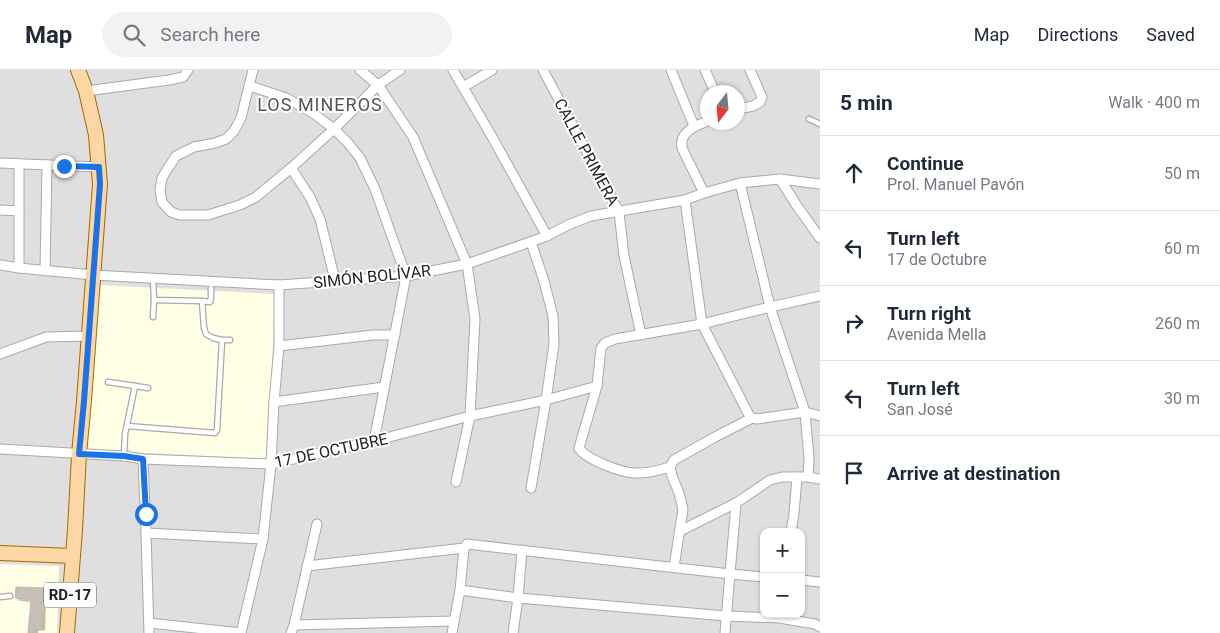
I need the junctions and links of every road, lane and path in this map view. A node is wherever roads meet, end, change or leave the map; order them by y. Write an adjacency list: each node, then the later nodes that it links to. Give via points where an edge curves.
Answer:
1 (78, 70): 16 (main road, RD-17)
2 (188, 70): 16 (street, via 183,77 170,80)
3 (253, 70): 14 (street)
4 (360, 70): 12 (street)
5 (400, 70): 12 (street)
6 (453, 70): 15 (street)
7 (492, 70): 15 (street)
8 (543, 70): 35 (street, CALLE PRIMERA)
9 (671, 70): 21 (street)
10 (705, 70): 13 (street)
11 (750, 70): 17 (street, via 762,97 760,102)
12 (378, 85): 22 (street); 39 (street, via 413,137)
13 (712, 85)
14 (250, 86): 22 (street, via 286,98); 27 (street, via 241,118 226,139 194,147 176,156 162,178 162,202 171,212 180,215 208,215 256,196)
15 (463, 87): 36 (street)
16 (86, 92): 26 (main road, RD-17)
17 (745, 108)
18 (809, 119): 20 (lane)
19 (700, 124): 21 (street)
20 (820, 124)
21 (694, 126): 31 (street, via 684,135 682,148)
22 (334, 129): 27 (street); 44 (street, via 360,158 375,189)
23 (0, 163): 24 (street)
24 (19, 164): 25 (street); 34 (street)
25 (47, 165): 26 (street); 42 (street)
26 (99, 167): 43 (main road, RD-17)
27 (291, 168): 46 (street, via 310,196 320,219)
28 (780, 179): 29 (street, SIMÓN BOLÍVAR); 30 (street, SIMÓN BOLÍVAR); 37 (street)
29 (740, 183): 31 (street, SIMÓN BOLÍVAR); 52 (street)
30 (820, 184)
31 (704, 193): 32 (street, SIMÓN BOLÍVAR)
32 (685, 200): 35 (street, SIMÓN BOLÍVAR); 54 (street)
33 (0, 210): 34 (street)
34 (19, 211): 41 (street)
35 (619, 212): 36 (street, SIMÓN BOLÍVAR, via 591,216); 56 (street, CALLE PRIMERA, via 624,256)
36 (547, 236): 38 (street, SIMÓN BOLÍVAR)
37 (820, 238)
38 (531, 242): 39 (street, SIMÓN BOLÍVAR); 67 (street, via 553,316 554,344)
39 (467, 264): 44 (street, SIMÓN BOLÍVAR); 70 (street, via 475,319)
40 (0, 265): 41 (street, SIMÓN BOLÍVAR)
41 (19, 268): 42 (street, SIMÓN BOLÍVAR)
42 (45, 271): 43 (street, SIMÓN BOLÍVAR)
43 (93, 275): 45 (street, SIMÓN BOLÍVAR); 57 (main road, RD-17)
44 (406, 276): 46 (street, SIMÓN BOLÍVAR); 55 (street)
45 (153, 278): 47 (street, SIMÓN BOLÍVAR); 50 (lane)
46 (335, 280): 47 (street, SIMÓN BOLÍVAR)
47 (279, 285): 60 (street)
48 (211, 288): 51 (lane, via 210,302)
49 (820, 296): 52 (street)
50 (154, 300): 51 (lane); 53 (lane)
51 (202, 301): 58 (lane, via 206,334)
52 (770, 307): 54 (street); 69 (street)
53 (153, 317)
54 (702, 324): 56 (street); 72 (street)
55 (395, 335): 60 (street); 66 (street)
56 (641, 335): 64 (street, via 605,343 600,353)
57 (89, 336): 61 (street, via 46,337); 76 (main road, RD-17)
58 (222, 340): 59 (lane); 73 (lane, via 215,433)
59 (230, 340)
60 (279, 346): 68 (street)
61 (0, 354)
62 (108, 382): 63 (lane)
63 (135, 386): 65 (lane); 73 (lane)
64 (597, 386): 67 (street, 17 DE OCTUBRE); 80 (street, via 579,448 582,453 599,463 634,474)
65 (148, 388)
66 (384, 388): 68 (street); 74 (street)
67 (546, 400): 70 (street, 17 DE OCTUBRE); 85 (street)
68 (274, 402): 79 (street)
69 (805, 412): 71 (street); 72 (street); 82 (street)
70 (470, 416): 74 (street, 17 DE OCTUBRE); 84 (street)
71 (820, 416)
72 (752, 418): 80 (street, via 674,460)
73 (127, 426): 77 (lane)
74 (374, 441): 79 (street, 17 DE OCTUBRE)
75 (0, 449): 76 (street, 17 DE OCTUBRE)
76 (79, 454): 77 (street, 17 DE OCTUBRE); 95 (main road, RD-17)
77 (124, 456): 78 (street, 17 DE OCTUBRE)
78 (143, 459): 79 (street, 17 DE OCTUBRE); 90 (street)
79 (271, 464): 91 (street)
80 (670, 467): 89 (street, via 683,509)
81 (797, 477): 82 (street); 86 (street, via 770,480); 88 (street)
82 (808, 477): 83 (street)
83 (820, 479)
84 (456, 482)
85 (531, 488)
86 (736, 503): 89 (street); 98 (street)
87 (317, 524): 96 (street)
88 (791, 528)
89 (680, 531): 97 (street)
90 (146, 532): 91 (street); 110 (street)
91 (263, 539): 115 (street)
92 (464, 548): 93 (street, via 467,544); 96 (street); 102 (street)
93 (522, 550): 97 (street); 105 (street)
94 (0, 553): 95 (main road)
95 (73, 556): 113 (main road, RD-17)
96 (307, 566): 112 (street)
97 (674, 567): 98 (street)
98 (730, 574): 99 (street); 106 (street)
99 (760, 576)
100 (805, 580): 101 (street)
101 (820, 582)
102 (460, 590): 105 (street); 109 (street)
103 (10, 596): 104 (lane)
104 (0, 597)
105 (518, 598): 106 (street); 117 (street)
106 (726, 616): 107 (street); 118 (street)
107 (760, 616)
108 (789, 618): 111 (street)
109 (453, 621): 112 (street); 116 (street)
110 (149, 623): 114 (street); 115 (street)
111 (820, 626)
112 (293, 629)
113 (67, 633)
114 (149, 633)
115 (241, 633)
116 (452, 633)
117 (513, 633)
118 (725, 633)

